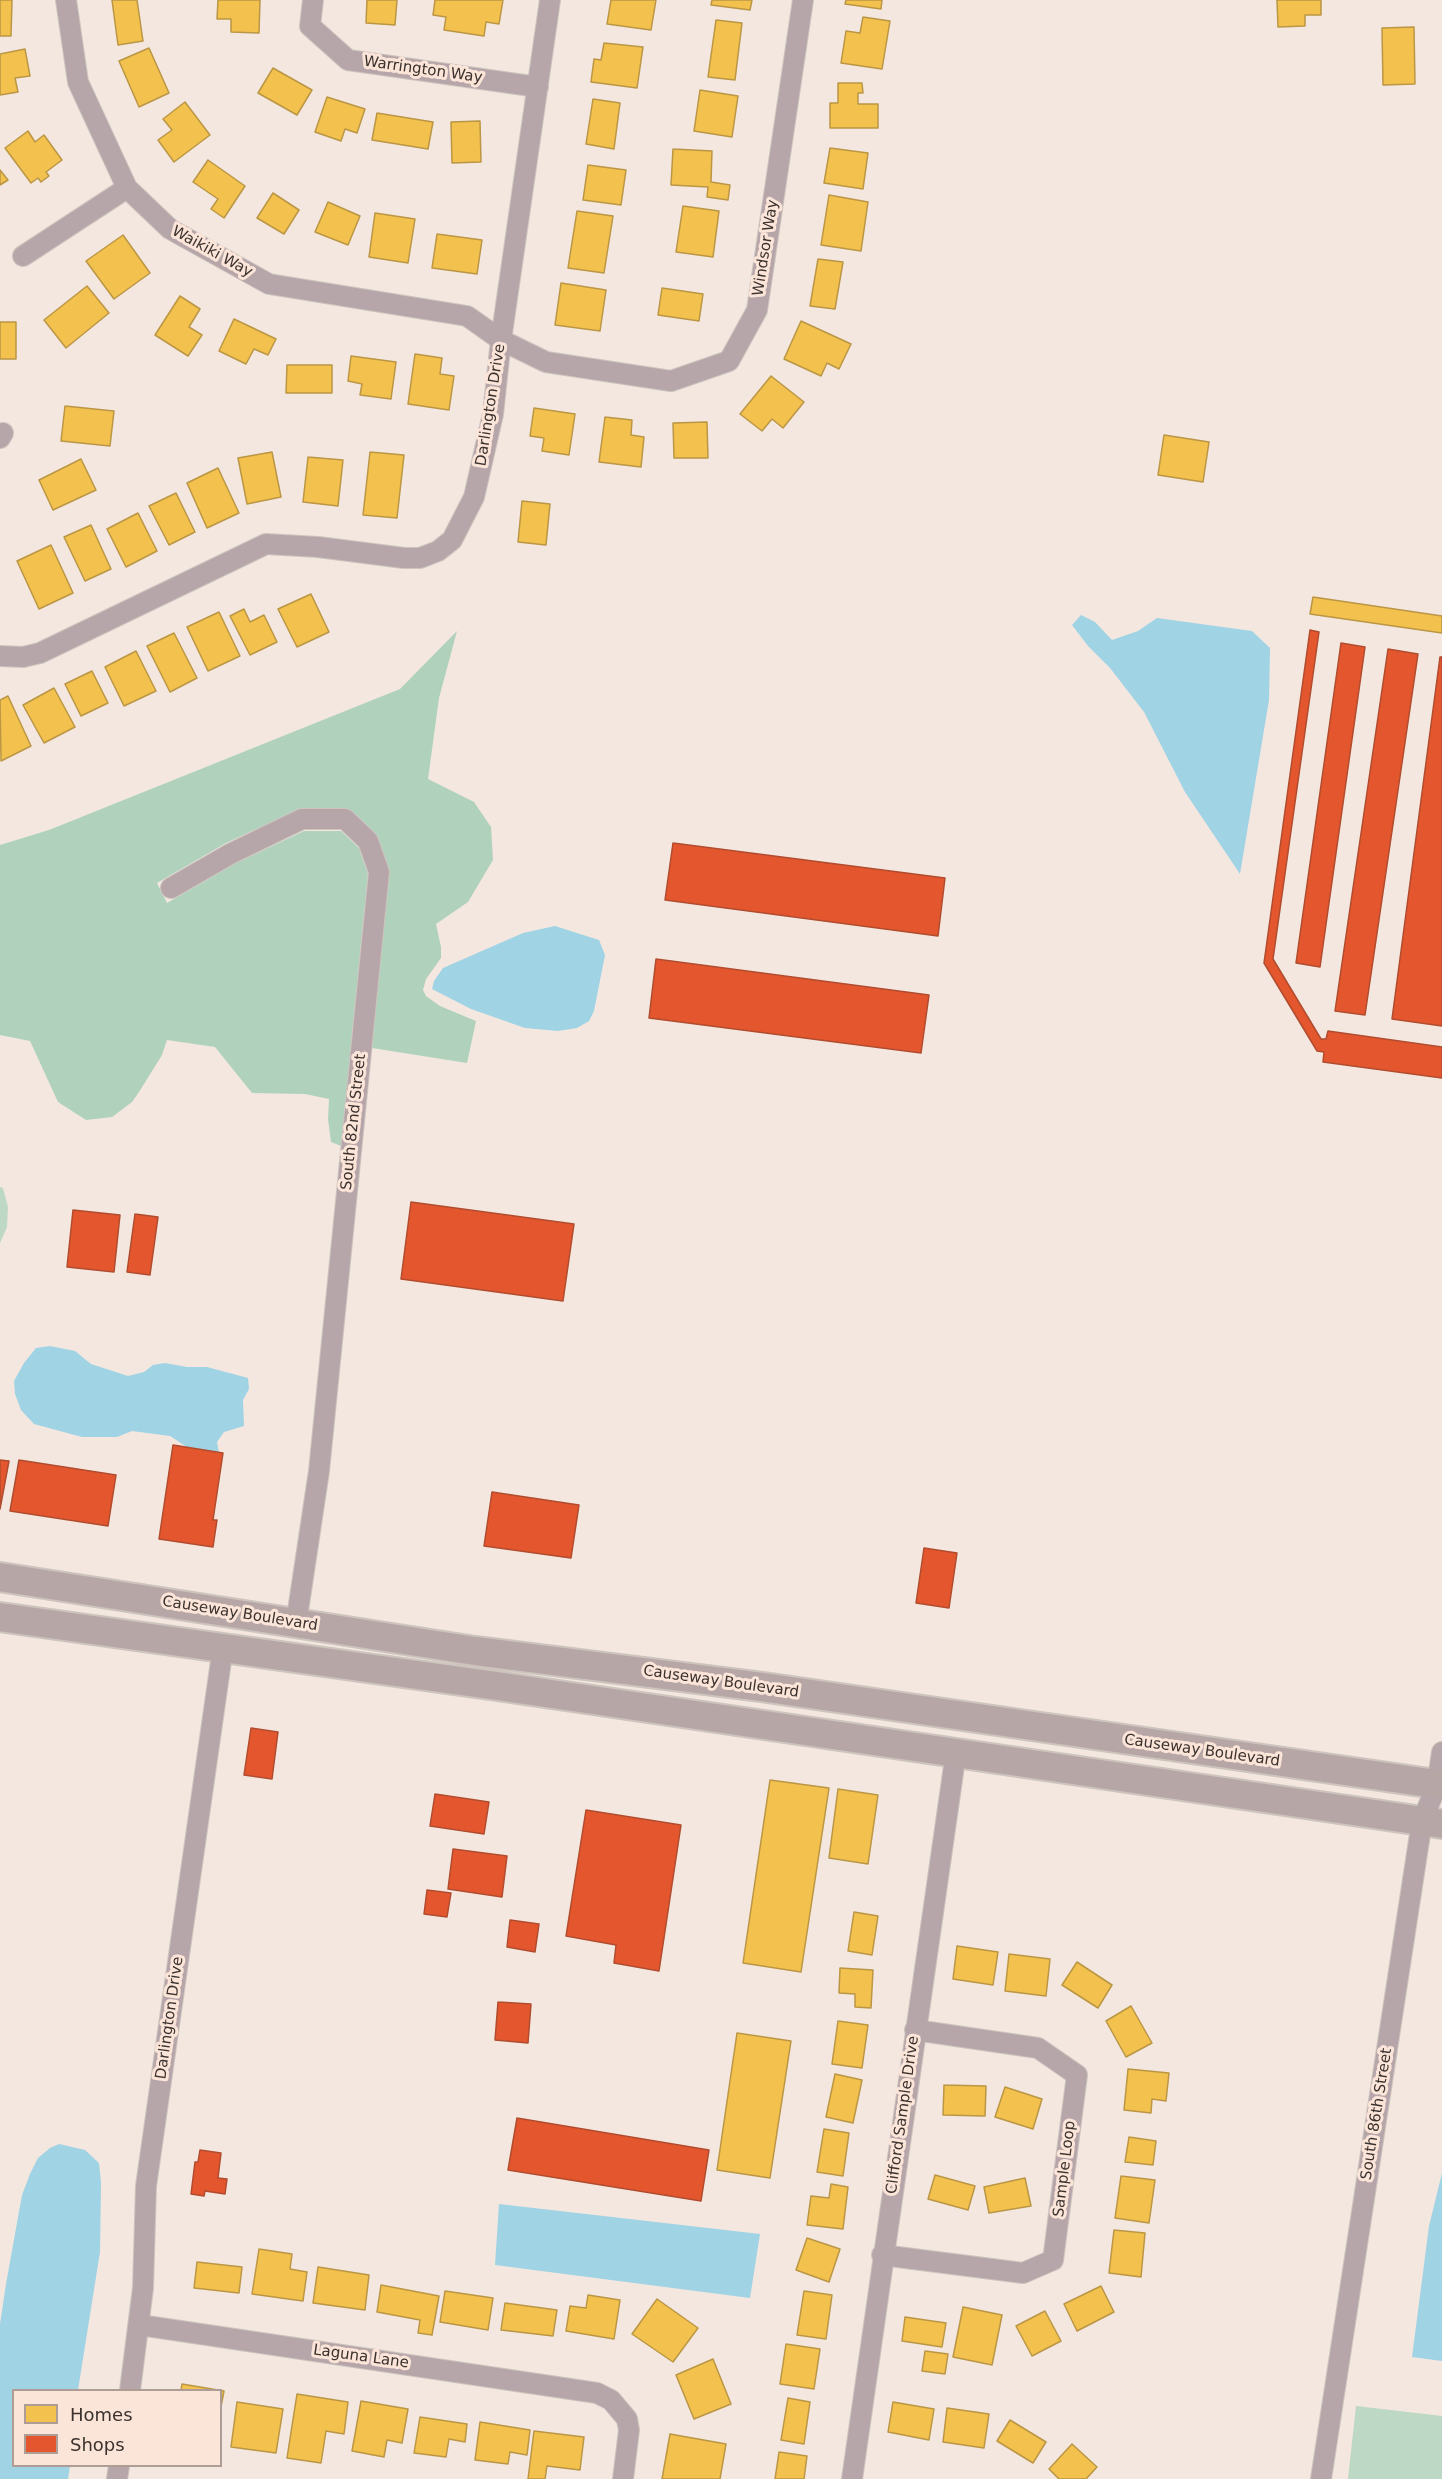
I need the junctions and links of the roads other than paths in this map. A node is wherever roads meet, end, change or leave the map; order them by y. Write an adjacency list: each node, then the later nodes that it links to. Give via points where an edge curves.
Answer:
1 (66, 0): 6 (street, Waikiki Way, via 78,82)
2 (313, 0): 5 (street, Warrington Way, via 310,26 348,60)
3 (550, 0): 5 (street, Darlington Drive)
4 (803, 0): 8 (street, Windsor Way, via 757,310 729,361 671,381 546,362)
5 (538, 87): 8 (street, Darlington Drive)
6 (127, 188): 7 (street); 8 (street, Waikiki Way, via 170,229 269,284 467,316)
7 (23, 256)
8 (501, 340): 9 (street, Darlington Drive, via 493,414 474,497 452,540 438,551 420,558 404,558 266,544 40,653)
9 (0, 656)
10 (171, 888): 15 (street, South 82nd Street, via 302,819 345,819 368,841 379,872 319,1471)
11 (0, 1577): 12 (main road, Causeway Boulevard)
12 (118, 1595): 13 (main road, via 100,1611); 15 (main road, Causeway Boulevard)
13 (0, 1599)
14 (0, 1617): 16 (main road)
15 (296, 1624): 17 (main road, Causeway Boulevard)
16 (223, 1647): 17 (main road, via 239,1638 267,1638 418,1656); 18 (main road); 28 (street, Darlington Drive, via 146,2186)
17 (475, 1651): 19 (main road, Causeway Boulevard)
18 (497, 1686): 19 (main road, via 534,1680 571,1681 720,1702 736,1700); 20 (main road)
19 (762, 1687): 21 (main road, Causeway Boulevard)
20 (754, 1723): 21 (main road, via 766,1714 782,1711 967,1737 1009,1737); 22 (main road)
21 (1031, 1726): 24 (main road, Causeway Boulevard)
22 (956, 1752): 25 (main road); 26 (street, Clifford Sample Drive)
23 (1442, 1752): 24 (street, South 86th Street)
24 (1440, 1785): 25 (street, South 86th Street)
25 (1432, 1822): 32 (street, South 86th Street)
26 (915, 2030): 27 (street, Clifford Sample Drive); 27 (street, Sample Loop, via 1038,2048 1077,2075 1053,2260 1023,2273)
27 (882, 2255): 31 (street, Clifford Sample Drive)
28 (140, 2325): 29 (street, Darlington Drive); 30 (street, Laguna Lane, via 597,2393 611,2400 627,2419)
29 (130, 2389)
30 (623, 2479)
31 (852, 2479)
32 (1321, 2479)

